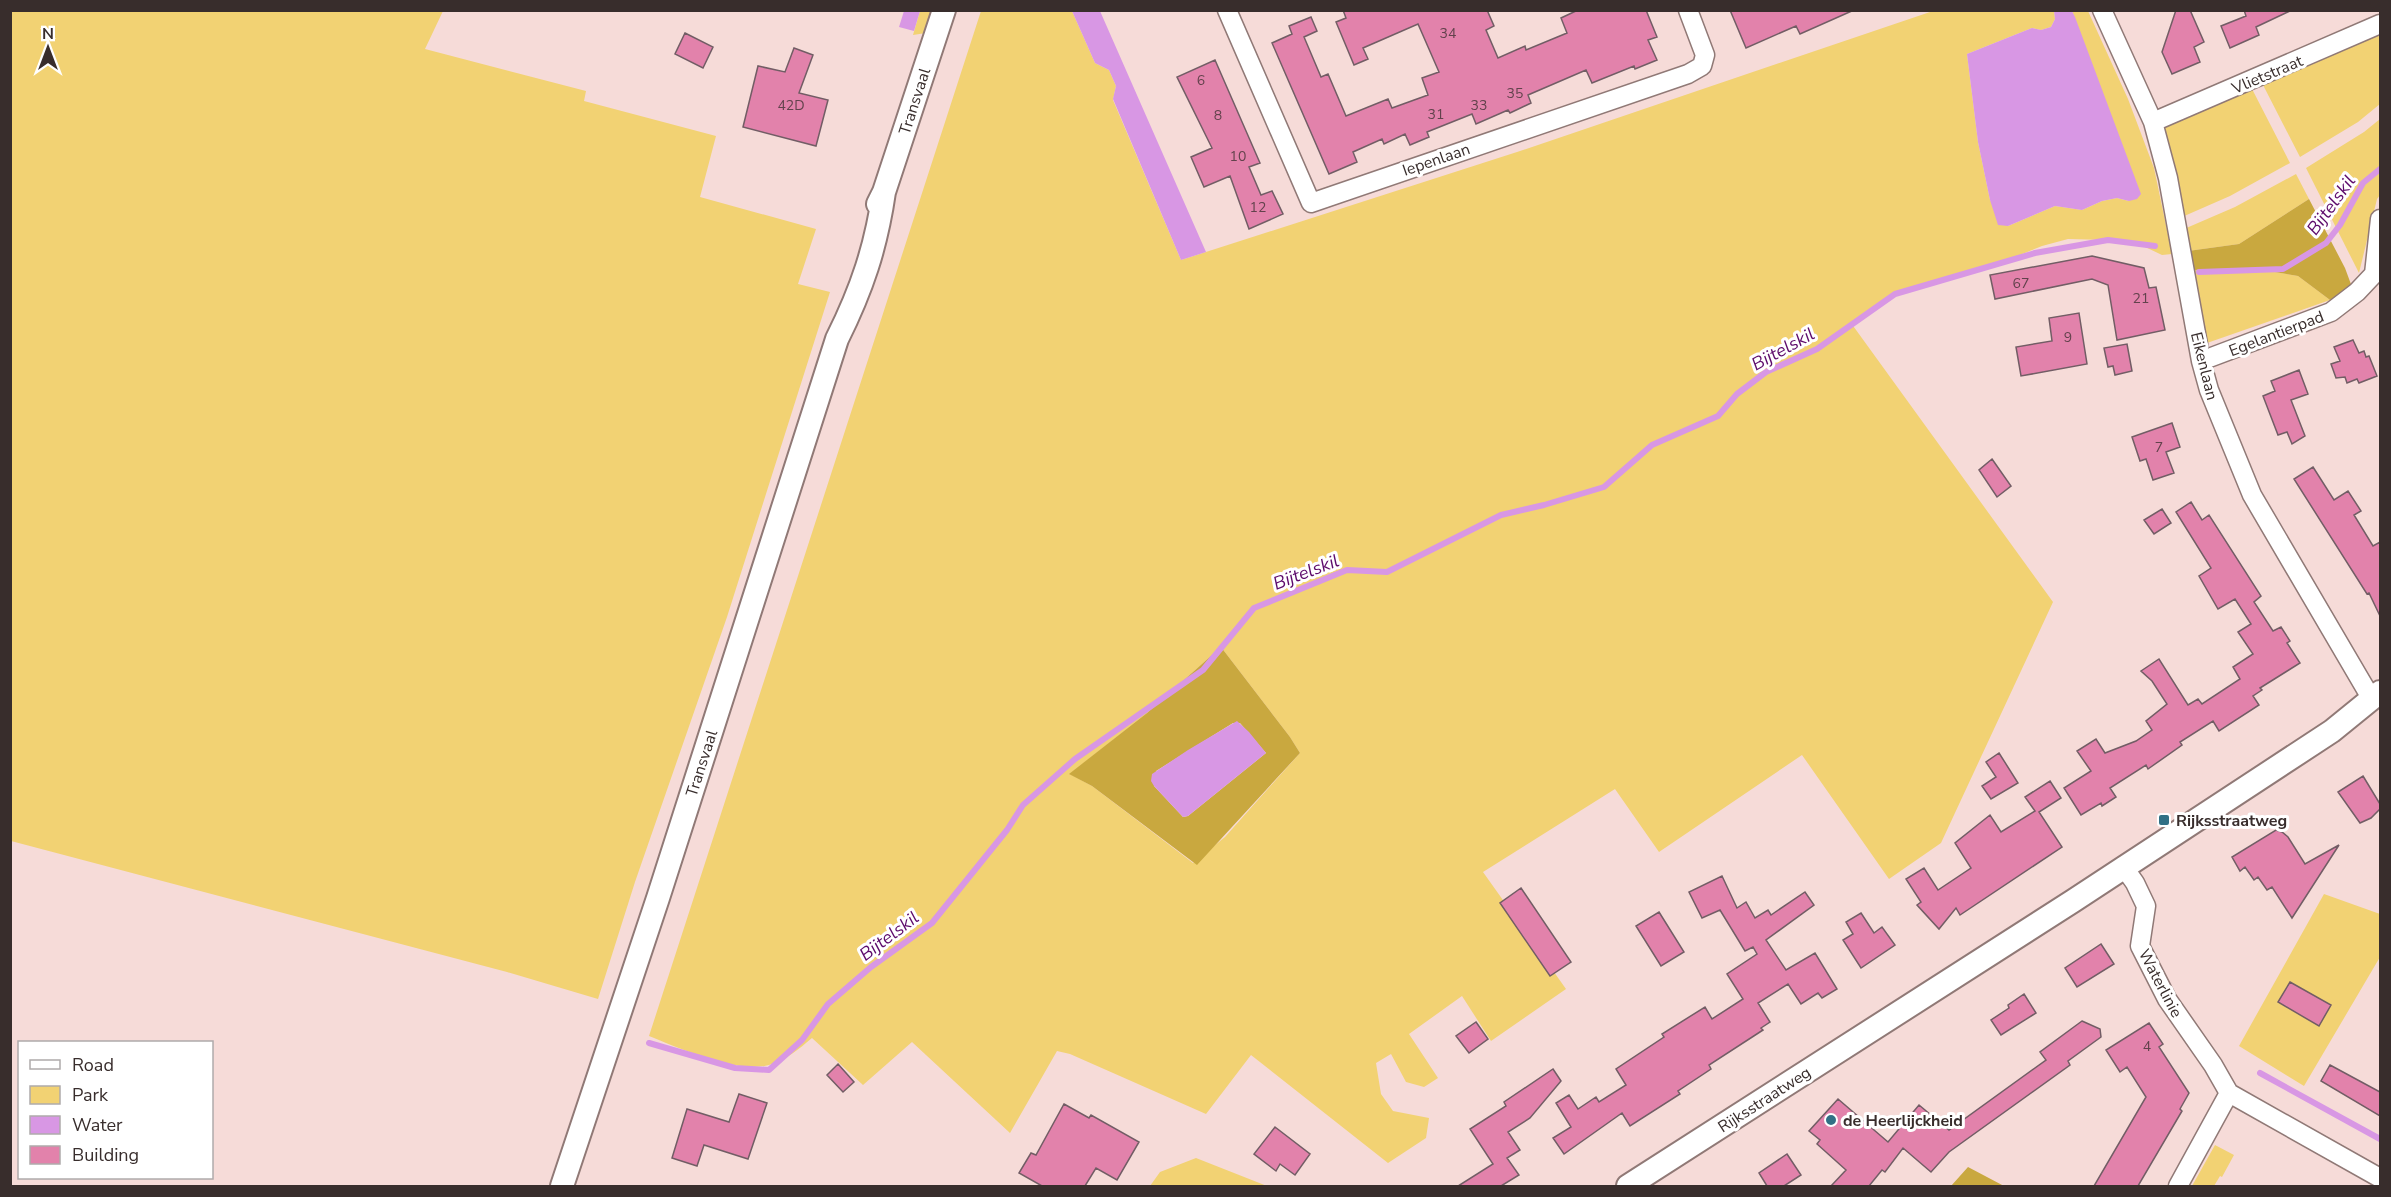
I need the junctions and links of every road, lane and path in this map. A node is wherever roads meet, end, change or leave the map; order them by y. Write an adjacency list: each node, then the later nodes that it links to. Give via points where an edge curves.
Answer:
1 (944, 10): 15 (street, Transvaal, via 884,192 865,230 842,298 837,339)
2 (1227, 10): 3 (street, Iepenlaan, via 1311,203 1689,74 1702,66 1705,55)
3 (1688, 10)
4 (2102, 10): 7 (street, Eikenlaan)
5 (2376, 10): 6 (street)
6 (2380, 23): 7 (street, Vlietstraat)
7 (2153, 122): 10 (street, Eikenlaan, via 2168,178)
8 (2380, 219): 9 (street, Egelantierpad)
9 (2377, 276): 10 (street, Egelantierpad, via 2331,312)
10 (2201, 362): 11 (street, Eikenlaan, via 2252,495)
11 (2376, 695): 12 (street, Rijksstraatweg, via 2332,730)
12 (2123, 866): 13 (street, Waterlinie, via 2146,906 2139,946 2167,999); 16 (street, Rijksstraatweg)
13 (2229, 1093): 14 (street); 17 (street)
14 (2380, 1178)
15 (562, 1186)
16 (1628, 1186)
17 (2178, 1186)

